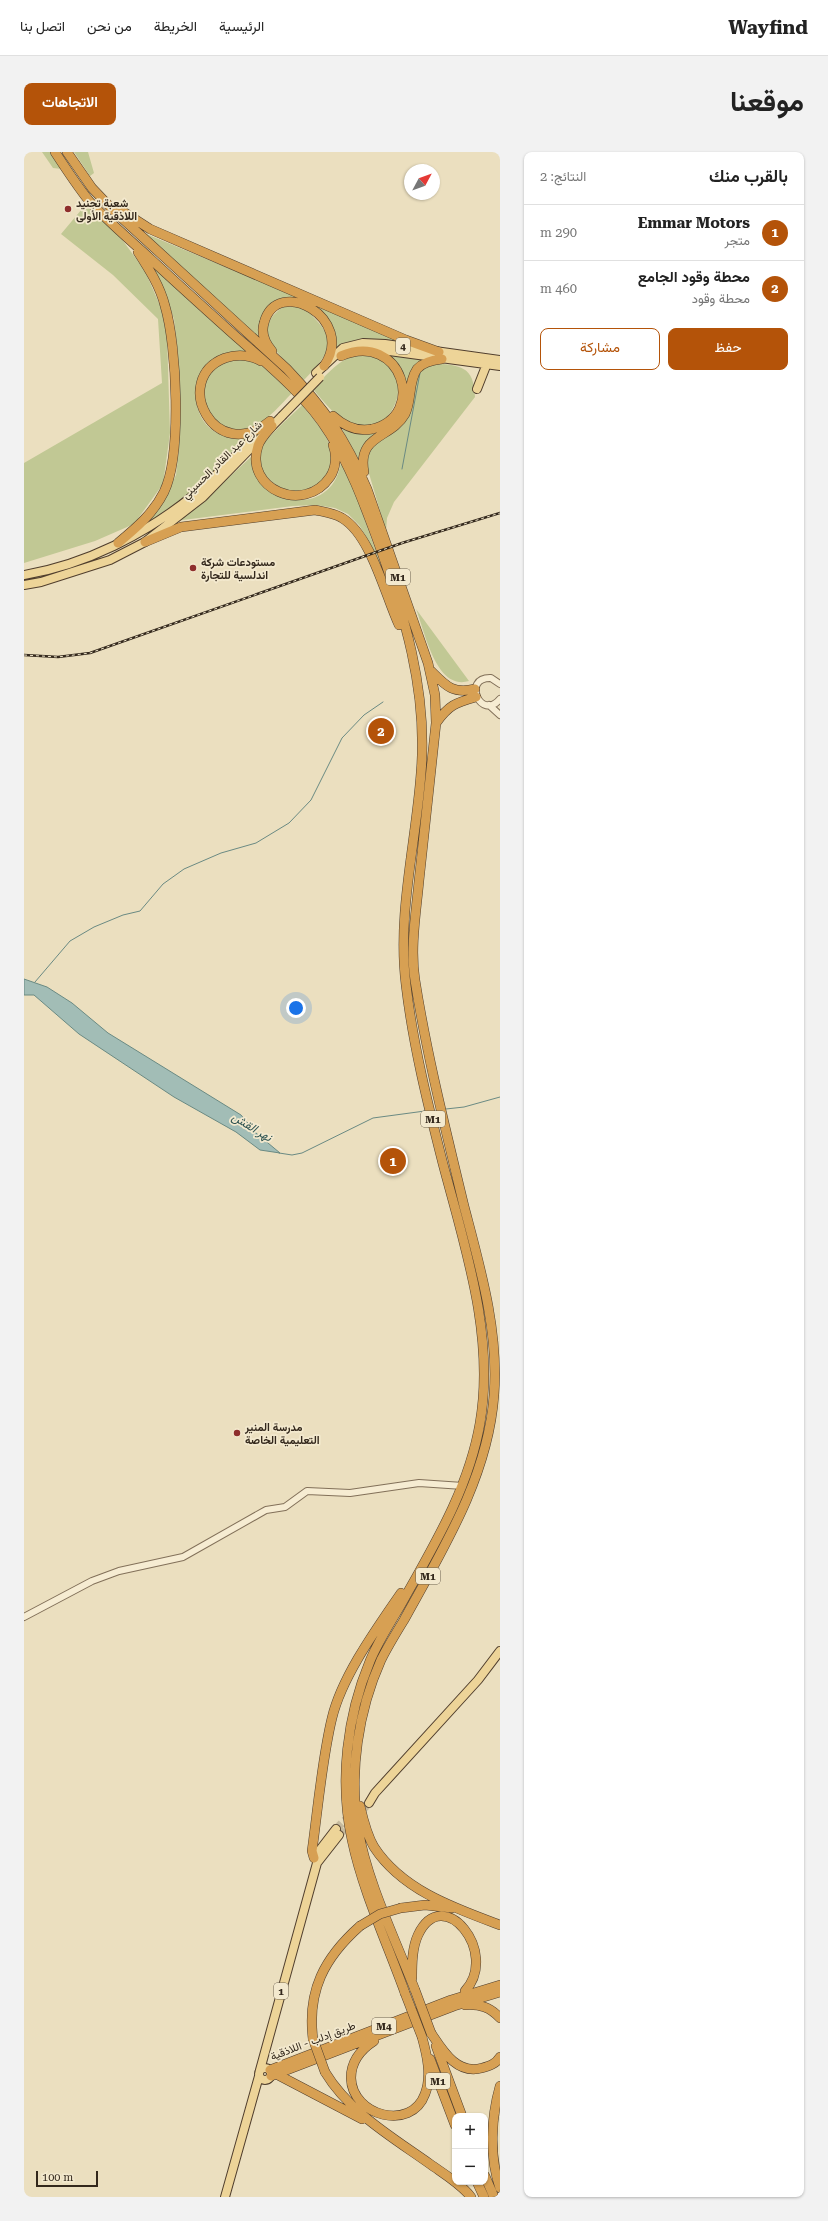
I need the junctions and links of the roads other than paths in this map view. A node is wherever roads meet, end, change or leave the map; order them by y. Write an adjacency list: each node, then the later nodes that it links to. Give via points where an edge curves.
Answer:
1 (55, 152): 4 (highway, M1, via 90,201)
2 (67, 152): 3 (highway, M1)
3 (92, 188): 5 (highway, via 132,219 150,229); 12 (highway, M1)
4 (116, 227): 11 (highway, M1); 20 (highway, via 138,252 160,291 170,325 174,361 175,438 168,481 157,504 149,515)
5 (440, 355): 6 (main road, 4, via 370,348 352,350); 8 (main road, 4); 9 (main road, 4, via 385,344 357,344 343,348); 18 (highway, via 417,369 413,376 405,413 398,422 370,442 364,451 362,462)
6 (340, 356): 13 (main road, 4); 15 (highway, via 359,351 372,351 393,364 400,374 403,392 394,415 386,423 374,428 356,429 339,422)
7 (500, 360): 8 (main road, 4)
8 (488, 362): 10 (main road, 4); 14 (main road)
9 (324, 366): 12 (highway, via 333,349 329,327 309,307 297,301 288,301 275,306 268,313 263,331 267,344); 13 (main road, 4)
10 (500, 366)
11 (273, 369): 16 (highway, via 253,358 228,357 208,372 202,382 200,393 201,405 206,416 225,432 251,432); 17 (highway, M1, via 305,400)
12 (287, 369): 15 (highway, M1)
13 (318, 375): 16 (main road, شارع عبد القادر الحسيني)
14 (478, 389)
15 (310, 394): 18 (highway, M1, via 336,427)
16 (271, 424): 17 (highway, via 258,444 258,471 277,492 292,496 314,492 331,476 336,452); 19 (main road, شارع عبد القادر الحسيني, via 203,497); 20 (main road, شارع عبد القادر الحسيني, via 172,513)
17 (329, 432): 23 (highway, M1, via 352,473 360,494 393,584)
18 (367, 489): 24 (highway, M1)
19 (145, 542): 22 (main road, شارع عبد القادر الحسيني, via 110,560); 23 (highway, via 180,527 315,510 336,515 353,526 363,538 398,624)
20 (118, 543): 21 (main road, شارع عبد القادر الحسيني, via 51,570)
21 (24, 575)
22 (24, 585)
23 (409, 643): 31 (highway, M1, via 415,665 424,729 404,918 405,982 422,1074 443,1164 459,1218 482,1327 485,1379 481,1417 474,1453)
24 (430, 670): 26 (highway, via 451,689); 30 (highway, M1, via 435,695)
25 (500, 684): 26 (street, via 487,678 480,682)
26 (476, 693): 28 (street, via 481,703); 30 (highway, via 447,709)
27 (500, 699): 28 (street)
28 (489, 705): 29 (street)
29 (500, 715)
30 (436, 723): 35 (highway, M1, via 414,940 414,976 433,1074 487,1302 494,1354 493,1403 484,1452 470,1494 382,1659 370,1690 357,1745)
31 (463, 1486): 32 (highway, M1); 33 (street, via 419,1483 350,1493 307,1491 285,1507 266,1510 183,1557 119,1571 92,1581)
32 (438, 1539): 38 (highway, via 367,1644 332,1717 312,1851); 49 (highway, M1, bridge, via 372,1655 359,1690 349,1735 346,1799 351,1836 365,1884 405,1993)
33 (24, 1617)
34 (500, 1651): 36 (main road, via 478,1680)
35 (356, 1791): 39 (highway, via 373,1845 388,1865 415,1888); 44 (highway, M1, via 358,1830 365,1858)
36 (367, 1801)
37 (337, 1832): 38 (main road)
38 (315, 1860): 51 (main road, 1, via 298,1916 298,1927 265,2056)
39 (482, 1918): 40 (highway); 55 (highway, bridge, via 439,1906 400,1908 380,1914 360,1926 335,1951 320,1978 312,2011 313,2039 325,2072 341,2096)
40 (500, 1925)
41 (475, 1926): 44 (highway, via 456,1918 445,1917 426,1925 418,1934 414,1945)
42 (484, 1976): 46 (highway)
43 (500, 1985): 46 (highway, طريق إدلب - اللاذقية / M4)
44 (413, 1987): 49 (highway, M1, bridge)
45 (500, 1992): 46 (highway, طريق إدلب - اللاذقية / M4)
46 (452, 2003): 47 (highway, via 484,2006); 48 (highway, طريق إدلب - اللاذقية / M4); 51 (highway, طريق إدلب - اللاذقية / M4)
47 (500, 2018)
48 (402, 2026): 49 (highway, via 363,2048 355,2058 351,2070 351,2084 356,2096 372,2112 395,2116 417,2106 424,2096 428,2083); 51 (highway, طريق إدلب - اللاذقية / M4)
49 (426, 2035): 50 (highway, via 452,2061 471,2070 489,2067); 53 (highway, M1); 54 (highway, M1)
50 (500, 2057)
51 (267, 2074): 55 (highway); 59 (main road, 1, via 256,2090)
52 (500, 2086): 58 (highway, via 493,2136 494,2162)
53 (461, 2113)
54 (452, 2116)
55 (382, 2131): 60 (highway, via 450,2178)
56 (488, 2183): 62 (highway)
57 (478, 2185): 61 (highway)
58 (500, 2188)
59 (225, 2197)
60 (471, 2197)
61 (484, 2197)
62 (494, 2197)

